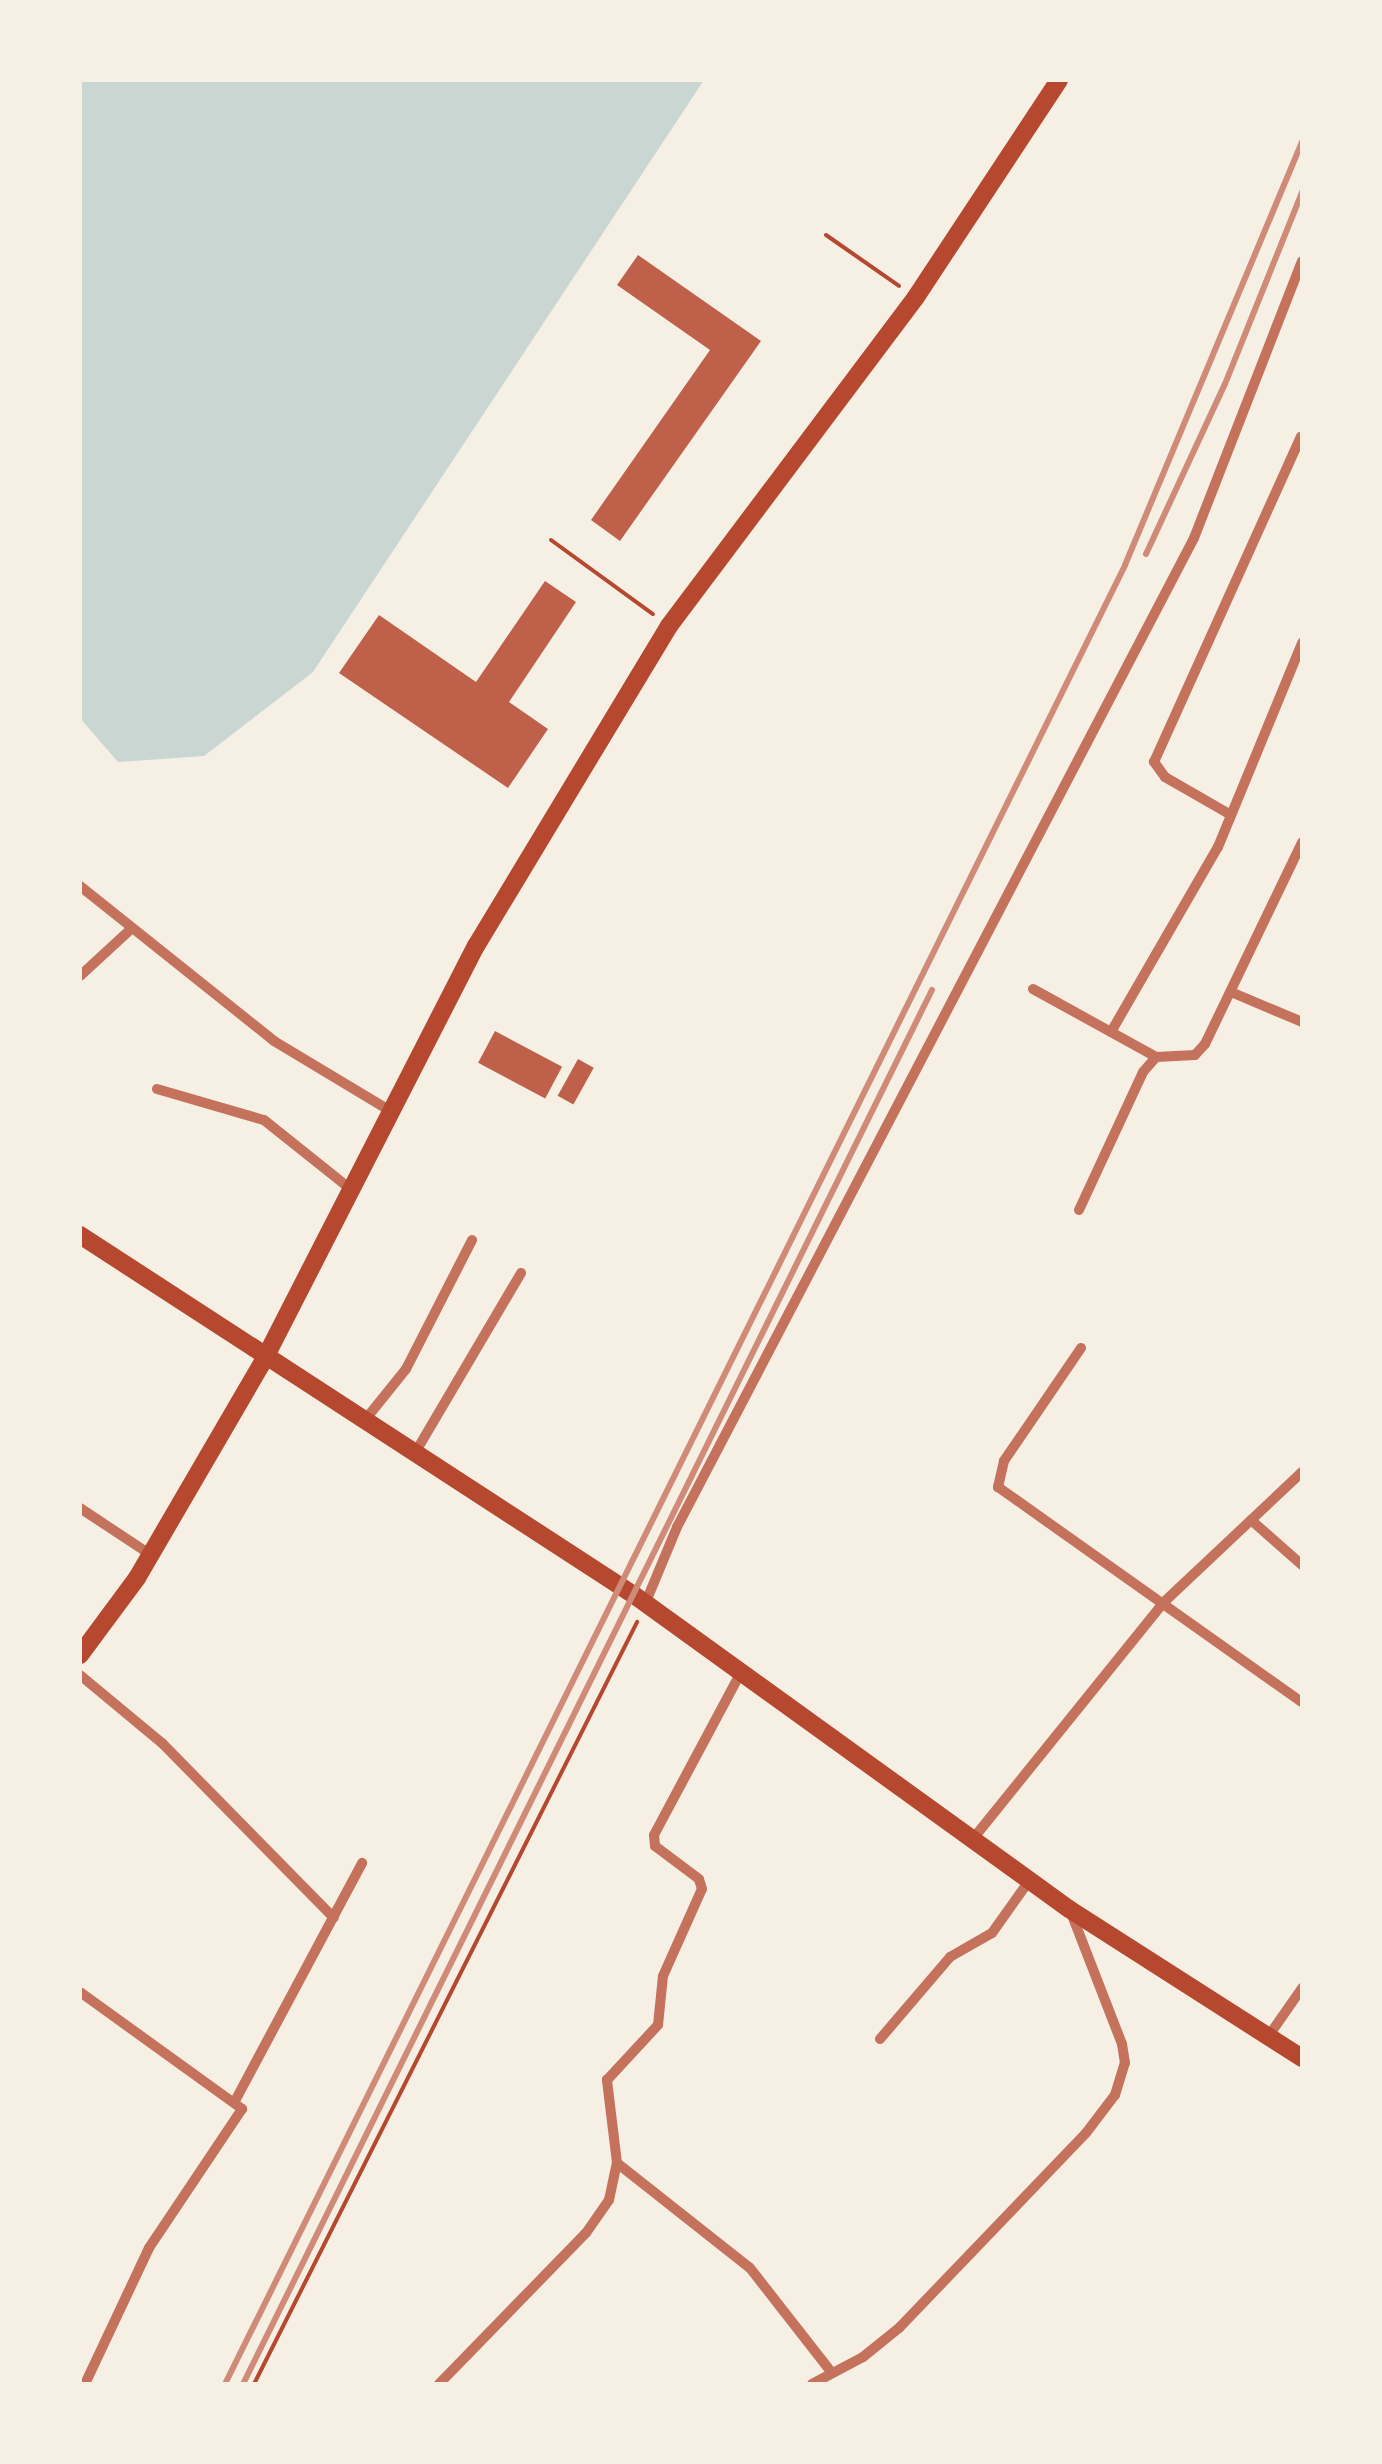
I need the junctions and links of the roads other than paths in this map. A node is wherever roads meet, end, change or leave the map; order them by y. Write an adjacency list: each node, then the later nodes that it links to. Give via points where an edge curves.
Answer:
1 (1059, 80): 16 (main road, via 916,297 669,626 476,946)
2 (1302, 261): 32 (street, via 1194,538 686,1510)
3 (1301, 437): 5 (street, via 1154,762 1165,777)
4 (1302, 643): 5 (street)
5 (1232, 816): 13 (street, via 1172,933)
6 (1302, 842): 11 (street)
7 (80, 886): 8 (street)
8 (131, 929): 9 (street); 16 (street, via 274,1040)
9 (80, 976)
10 (1033, 989): 13 (street)
11 (1230, 992): 12 (street); 14 (street, via 1195,1055)
12 (1302, 1022)
13 (1110, 1032): 14 (street)
14 (1156, 1058): 18 (street, via 1143,1072)
15 (156, 1089): 17 (street, via 264,1120)
16 (394, 1113): 17 (main road)
17 (354, 1192): 23 (main road)
18 (1079, 1210)
19 (80, 1236): 23 (main road)
20 (472, 1240): 24 (street, via 406,1369)
21 (521, 1272): 25 (street)
22 (1081, 1348): 31 (street, via 1004,1461 998,1486)
23 (266, 1356): 24 (main road); 29 (main road)
24 (364, 1421): 25 (main road)
25 (414, 1454): 32 (main road)
26 (1302, 1472): 28 (street)
27 (80, 1508): 29 (street)
28 (1251, 1520): 30 (street); 31 (street)
29 (150, 1555): 33 (main road)
30 (1302, 1566)
31 (1164, 1603): 36 (street); 37 (street)
32 (645, 1604): 34 (main road)
33 (80, 1655)
34 (742, 1669): 37 (main road); 48 (street, via 654,1834 656,1846 699,1879 702,1889 663,1976 658,2026 608,2080)
35 (80, 1674): 41 (street, via 162,1743)
36 (1302, 1702)
37 (972, 1840): 39 (main road)
38 (362, 1864): 41 (street)
39 (1029, 1881): 40 (main road); 45 (street, via 992,1933 950,1956)
40 (1070, 1909): 44 (main road); 49 (street, via 1122,2044 1125,2062 1115,2094 1086,2133 899,2328)
41 (334, 1918): 47 (street)
42 (1302, 1988): 44 (street)
43 (80, 1992): 47 (street)
44 (1268, 2036): 46 (main road)
45 (880, 2039)
46 (1302, 2058)
47 (236, 2101): 50 (street, via 240,2118 149,2248)
48 (617, 2163): 49 (street, via 750,2268); 51 (street, via 609,2200 586,2233)
49 (832, 2373): 52 (street)
50 (85, 2384)
51 (439, 2384)
52 (812, 2384)

